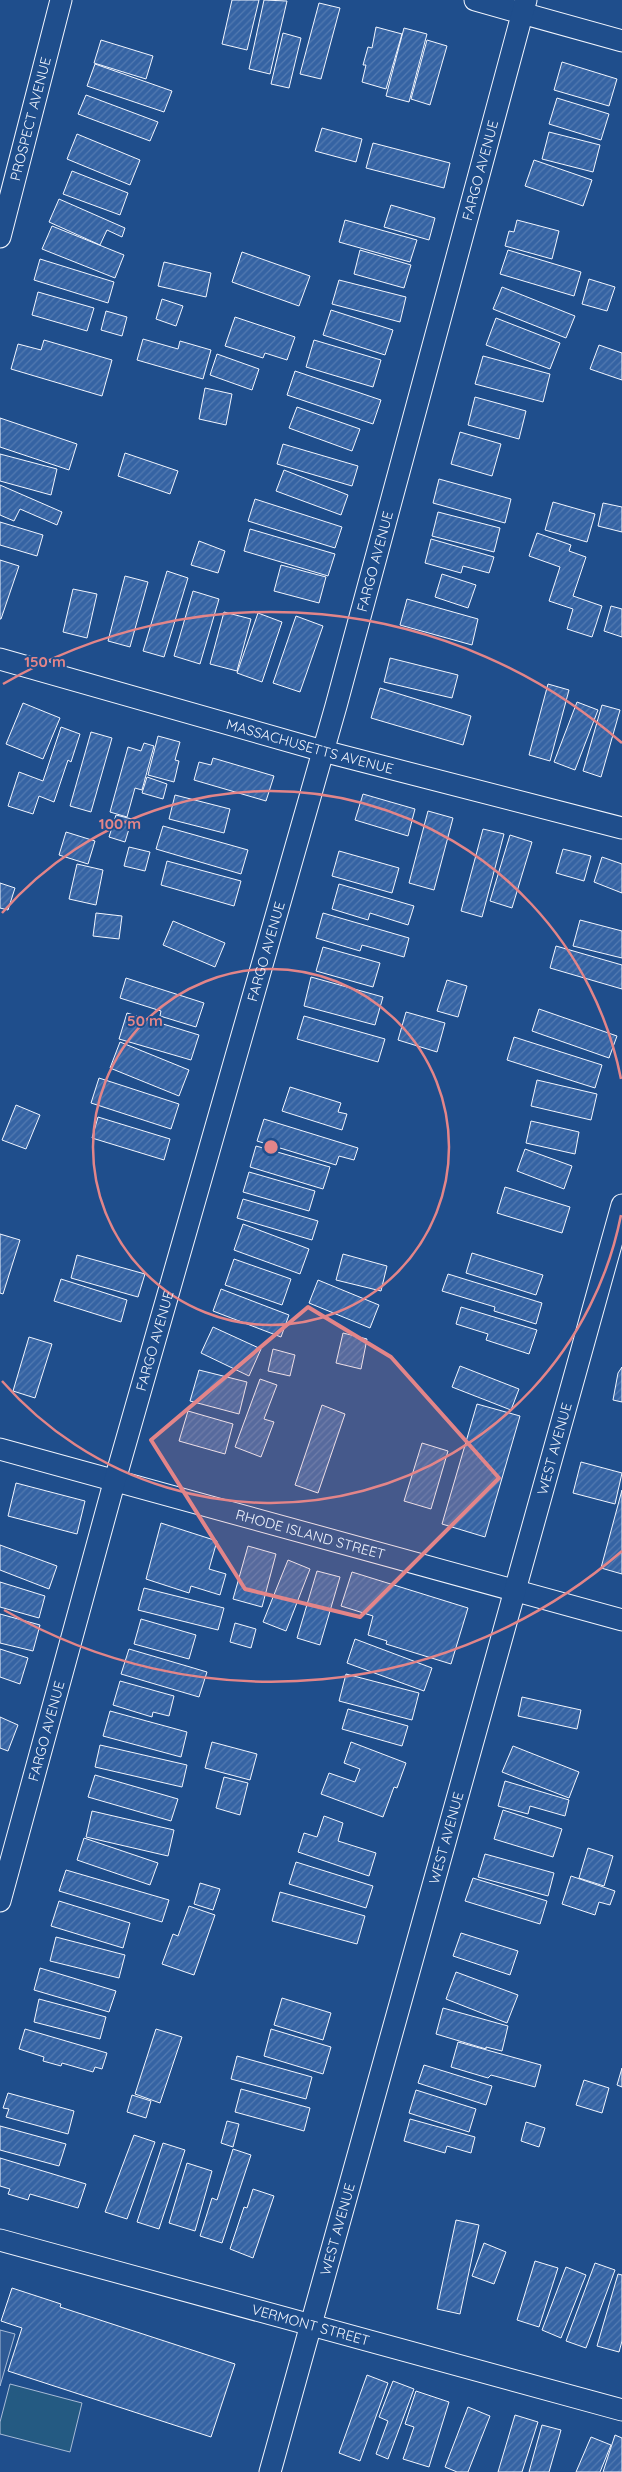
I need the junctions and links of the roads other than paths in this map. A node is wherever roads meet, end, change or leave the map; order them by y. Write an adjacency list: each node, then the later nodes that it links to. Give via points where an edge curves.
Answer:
1 (61, 0): 5 (street, PROSPECT AVENUE)
2 (475, 0): 3 (street)
3 (524, 6): 4 (street); 7 (street, FARGO AVENUE)
4 (622, 41)
5 (0, 237)
6 (0, 659): 7 (street, MASSACHUSETTS AVENUE)
7 (323, 751): 8 (street, MASSACHUSETTS AVENUE); 11 (street, FARGO AVENUE)
8 (622, 828)
9 (622, 1205): 12 (street, WEST AVENUE)
10 (0, 1449): 11 (street, RHODE ISLAND STREET)
11 (115, 1480): 12 (street, RHODE ISLAND STREET); 14 (street, FARGO AVENUE)
12 (514, 1590): 13 (street, RHODE ISLAND STREET); 16 (street, WEST AVENUE)
13 (622, 1620)
14 (0, 1901)
15 (0, 2240): 16 (street, VERMONT STREET)
16 (311, 2325): 17 (street, VERMONT STREET); 18 (street, WEST AVENUE)
17 (622, 2410)
18 (270, 2472)

